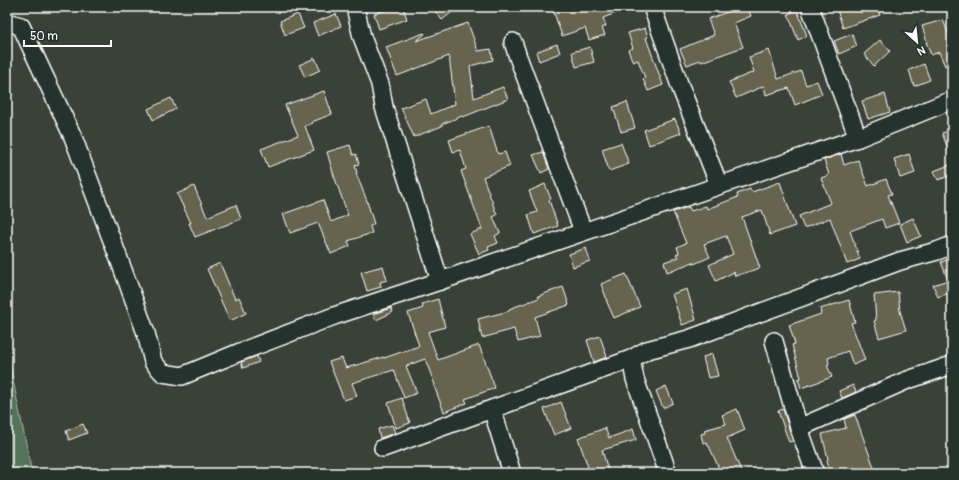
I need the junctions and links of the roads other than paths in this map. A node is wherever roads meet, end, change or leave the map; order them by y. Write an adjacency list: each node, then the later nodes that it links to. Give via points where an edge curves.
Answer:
1 (355, 7): 11 (street, via 362,37 380,84 384,107)
2 (652, 7): 8 (street)
3 (810, 7): 7 (street)
4 (7, 22): 11 (street, via 21,26 73,137 146,333 153,362 163,373 182,376 334,316)
5 (513, 42): 9 (street)
6 (952, 100): 7 (street)
7 (858, 138): 8 (street)
8 (719, 185): 9 (street)
9 (583, 232): 11 (street)
10 (952, 245): 13 (street, via 900,261 689,339 647,350)
11 (440, 281)
12 (774, 341): 16 (street)
13 (631, 359): 15 (street); 19 (street, via 635,379)
14 (952, 365): 16 (street, via 905,381)
15 (492, 409): 17 (street); 18 (street)
16 (798, 428): 20 (street)
17 (383, 448)
18 (512, 473)
19 (668, 473)
20 (815, 473)

